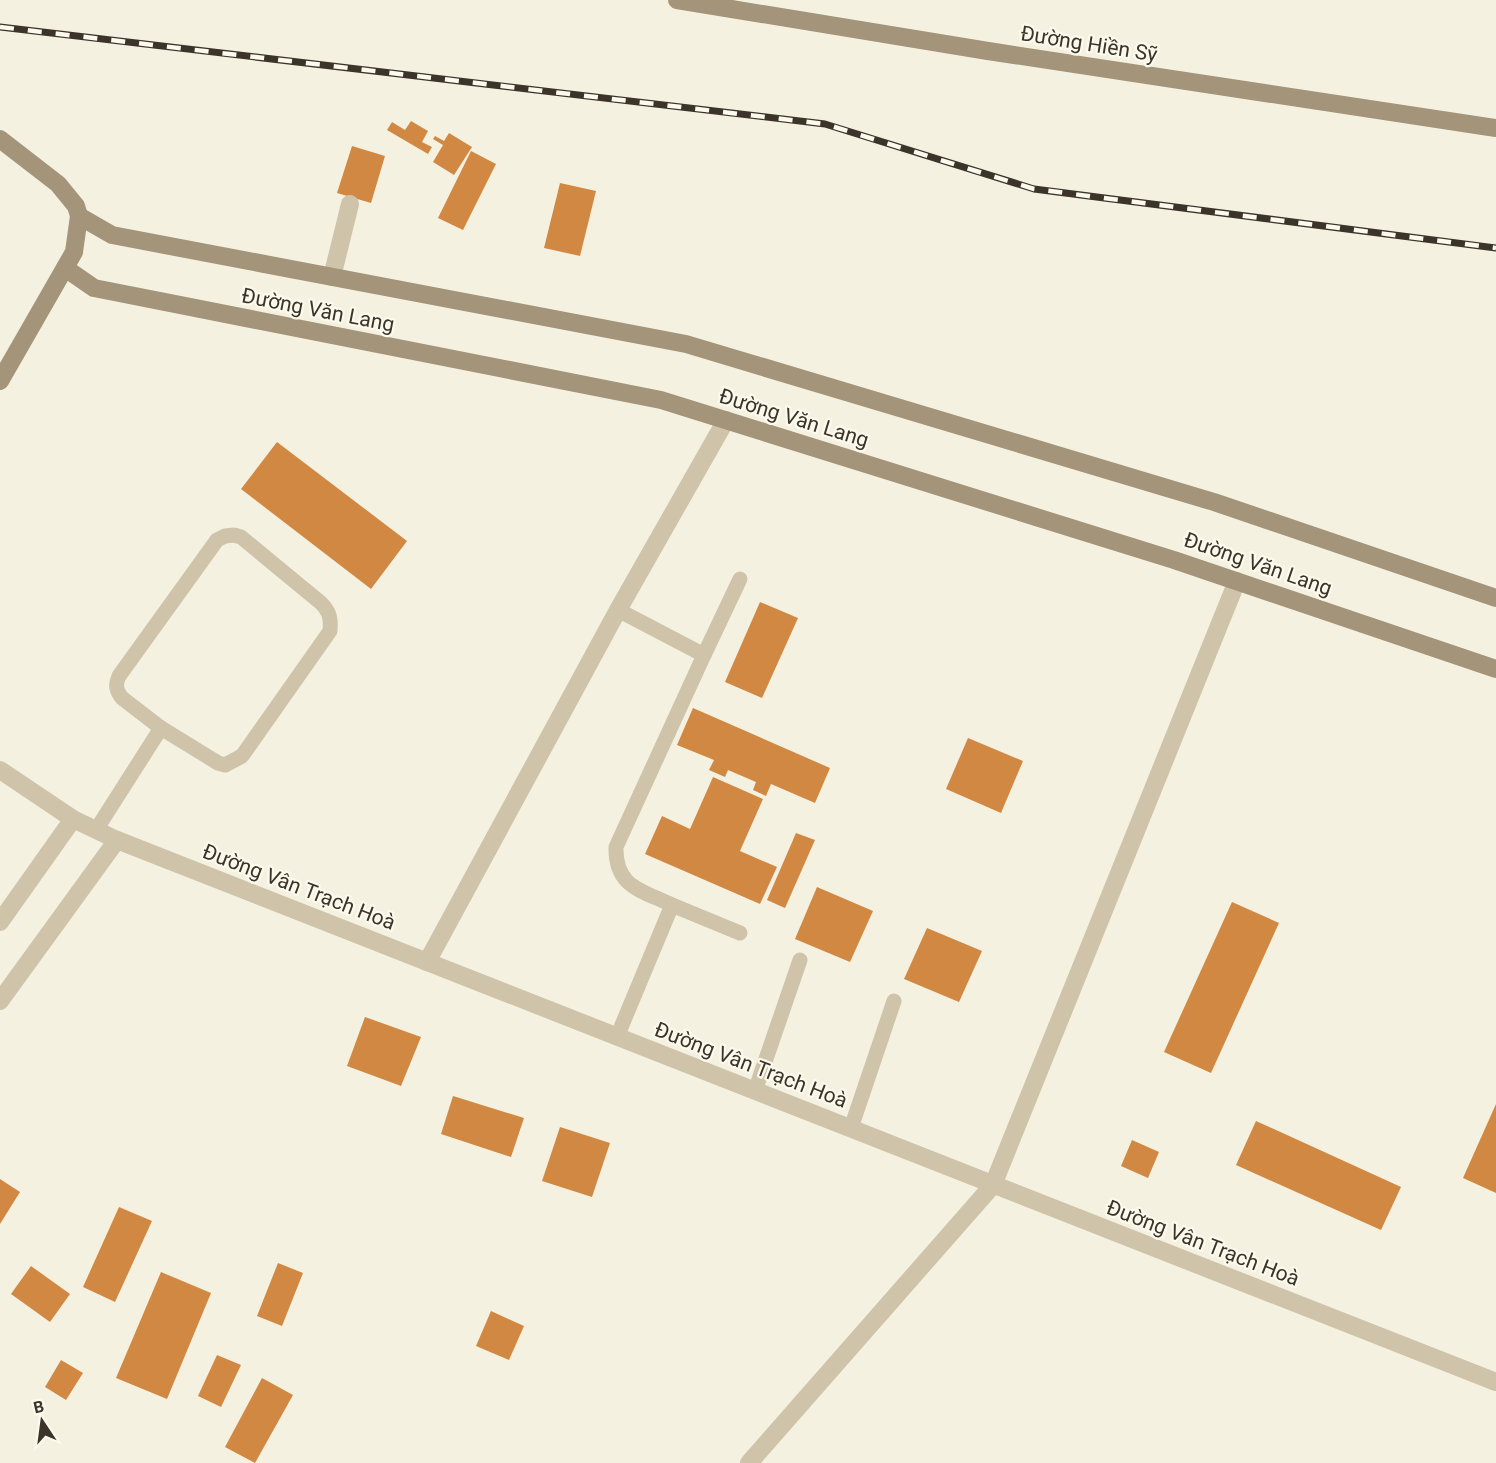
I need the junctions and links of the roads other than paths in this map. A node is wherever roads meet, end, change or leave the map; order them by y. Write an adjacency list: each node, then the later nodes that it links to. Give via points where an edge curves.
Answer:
1 (677, 0): 2 (street, Đường Hiền Sỹ)
2 (1496, 128)
3 (0, 139): 5 (street, via 58,184)
4 (350, 204): 7 (street)
5 (79, 216): 6 (street, via 74,252); 7 (street, Đường Văn Lang, via 112,235)
6 (65, 268): 8 (street); 9 (street, Đường Văn Lang, via 94,288 661,400)
7 (332, 277): 12 (street, Đường Văn Lang, via 686,344 1214,502)
8 (0, 381)
9 (726, 420): 11 (street, Đường Văn Lang); 13 (street)
10 (740, 579): 14 (lane)
11 (1237, 581): 15 (street, Đường Văn Lang); 31 (street)
12 (1496, 597)
13 (618, 610): 14 (lane); 25 (street)
14 (704, 655): 21 (lane, via 616,847 622,877)
15 (1496, 669)
16 (161, 728): 16 (lane, via 218,763 234,762 330,631 331,620 321,603 241,537 217,540 119,676 116,684 122,698); 19 (lane)
17 (0, 770): 18 (street, Đường Vân Trạch Hoà)
18 (73, 819): 19 (street, Đường Vân Trạch Hoà); 22 (street)
19 (96, 830): 20 (street, Đường Vân Trạch Hoà)
20 (117, 840): 25 (street, Đường Vân Trạch Hoà); 26 (street)
21 (672, 905): 23 (lane); 28 (lane)
22 (0, 922)
23 (741, 933)
24 (800, 960): 29 (lane)
25 (427, 962): 28 (street, Đường Vân Trạch Hoà)
26 (0, 1001)
27 (894, 1001): 30 (lane)
28 (617, 1037): 29 (street, Đường Vân Trạch Hoà)
29 (756, 1091): 30 (street, Đường Vân Trạch Hoà)
30 (851, 1128): 31 (street, Đường Vân Trạch Hoà)
31 (993, 1185): 32 (street, Đường Vân Trạch Hoà); 33 (street)
32 (1496, 1382)
33 (749, 1463)

